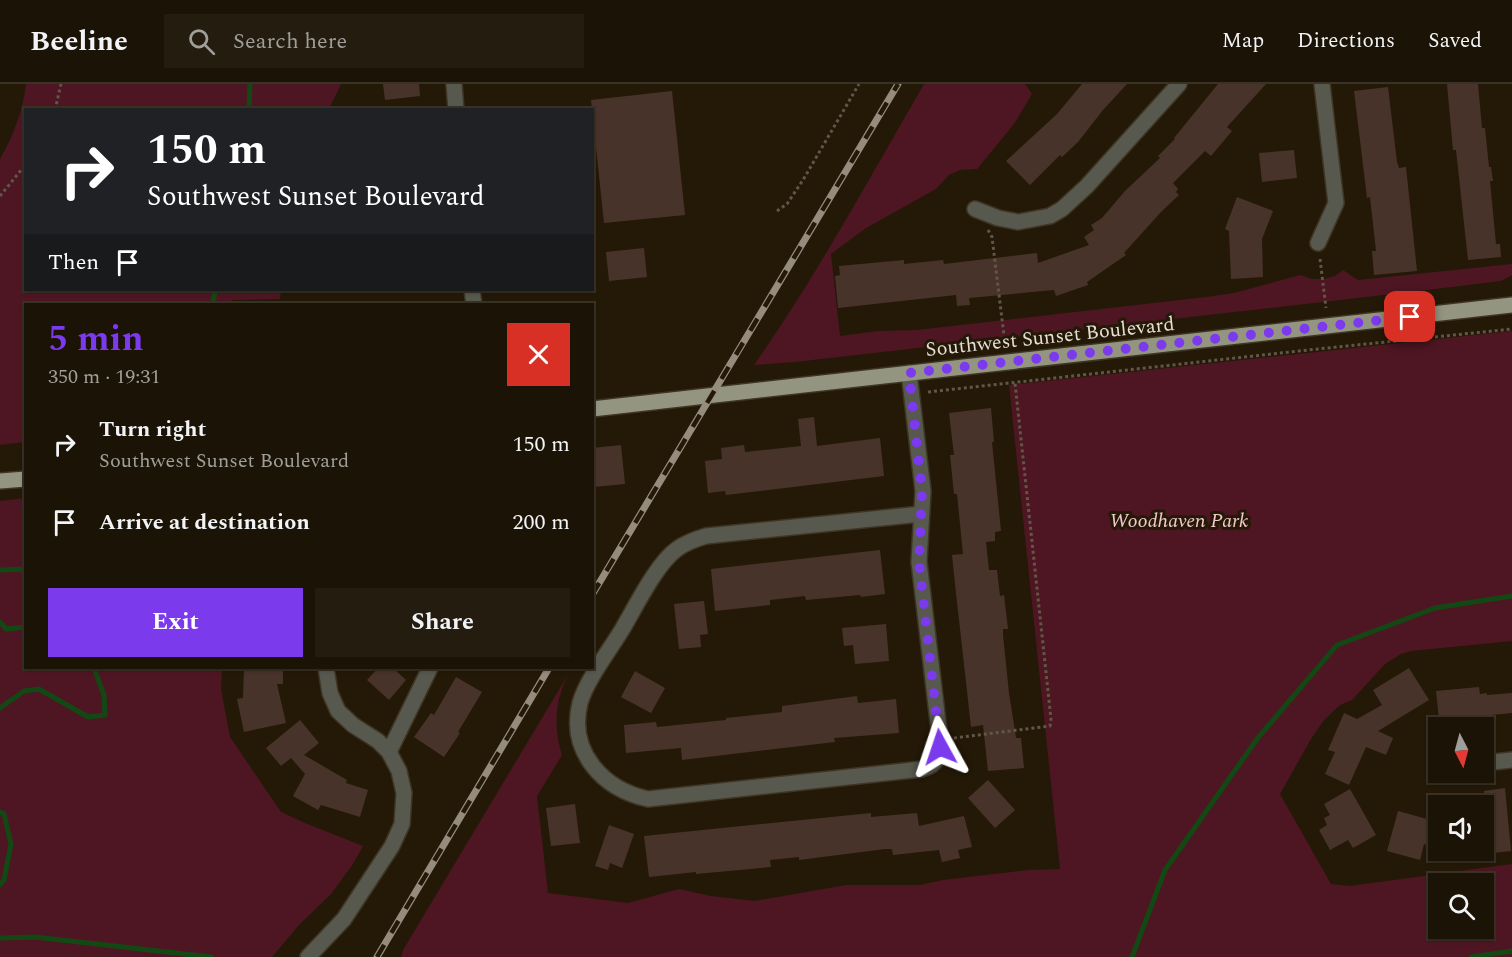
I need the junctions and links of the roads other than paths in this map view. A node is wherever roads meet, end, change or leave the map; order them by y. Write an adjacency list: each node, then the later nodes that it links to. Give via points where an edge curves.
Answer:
1 (454, 84): 4 (street)
2 (1179, 84): 5 (street, via 1062,209 1050,216 1018,222)
3 (1322, 84): 6 (street, via 1336,203)
4 (456, 108)
5 (975, 209)
6 (1318, 243)
7 (1512, 305): 8 (main road, Southwest Sunset Boulevard)
8 (909, 373): 9 (main road, Southwest Sunset Boulevard); 12 (street)
9 (594, 410)
10 (24, 478): 11 (main road)
11 (0, 481)
12 (921, 514): 12 (street, via 706,536 675,550 658,571 580,702 581,739 596,771 612,786 648,799 931,767 940,755 940,739 919,562)
13 (326, 669): 15 (street, via 338,711)
14 (430, 669): 15 (street)
15 (389, 752): 18 (street, via 404,793 402,824 344,919)
16 (1512, 760): 17 (street)
17 (1494, 762)
18 (308, 957)

